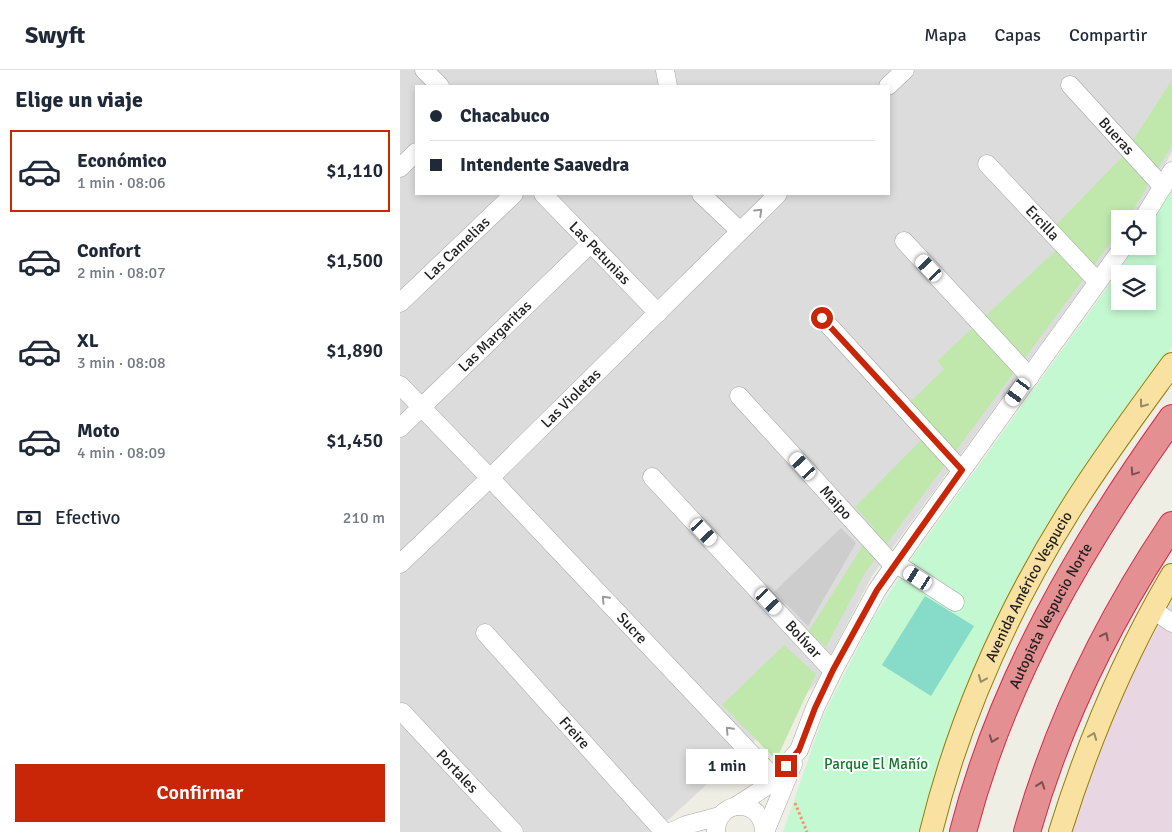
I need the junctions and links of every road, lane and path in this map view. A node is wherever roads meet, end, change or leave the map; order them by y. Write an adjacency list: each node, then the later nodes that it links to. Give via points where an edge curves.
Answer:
1 (424, 70): 4 (street)
2 (665, 70): 5 (street)
3 (905, 70): 6 (street)
4 (439, 85)
5 (668, 85)
6 (889, 85)
7 (1070, 85): 12 (street, Bueras)
8 (415, 153): 10 (street)
9 (987, 164): 22 (street, Ercilla)
10 (400, 168)
11 (1172, 171): 12 (street)
12 (1163, 187): 17 (street)
13 (513, 195): 23 (street, Las Camelias)
14 (545, 195): 20 (street, Las Petunias)
15 (703, 195): 18 (street)
16 (777, 195): 18 (street, Las Violetas, one-way to 16)
17 (1149, 210)
18 (740, 231): 24 (street, Las Violetas)
19 (904, 241): 27 (street)
20 (592, 244): 24 (street, Las Petunias); 30 (street, Las Margaritas)
21 (1118, 255): 22 (street)
22 (1098, 282): 27 (street)
23 (400, 303)
24 (658, 313): 35 (street, Las Violetas)
25 (822, 318): 33 (street)
26 (1172, 364): 54 (main road, Avenida Américo Vespucio, one-way to 54, via 1070,509 1020,596 968,715)
27 (1030, 377): 33 (street)
28 (400, 385): 30 (street, Sucre)
29 (739, 396): 38 (street, Maipo)
30 (421, 407): 32 (street, Las Margaritas); 35 (street, Sucre)
31 (1172, 418): 55 (highway, Autopista Vespucio Norte, one-way to 55, via 1089,543 1026,657 975,788)
32 (400, 428)
33 (962, 470): 38 (street)
34 (652, 477): 44 (street, Bolívar)
35 (490, 478): 37 (street, Las Violetas); 46 (street, Sucre, one-way to 35)
36 (1172, 525): 56 (highway, one-way to 36, via 1048,766 1080,687 1123,603)
37 (400, 564)
38 (894, 564): 40 (street, Maipo); 44 (street)
39 (1172, 575): 41 (main road)
40 (955, 602)
41 (1152, 609): 42 (street); 57 (main road, one-way to 41, via 1098,724)
42 (1172, 623)
43 (485, 633): 50 (street, Freire)
44 (833, 670): 46 (street, via 799,750)
45 (402, 712): 49 (street, Portales)
46 (780, 780): 47 (street); 52 (street); 53 (path)
47 (736, 806): 48 (street, via 729,808); 52 (street, via 757,812)
48 (718, 824): 51 (street, via 686,825)
49 (514, 832)
50 (664, 832)
51 (671, 832)
52 (765, 832)
53 (807, 832)
54 (931, 832)
55 (963, 832)
56 (1027, 832)
57 (1060, 832)

